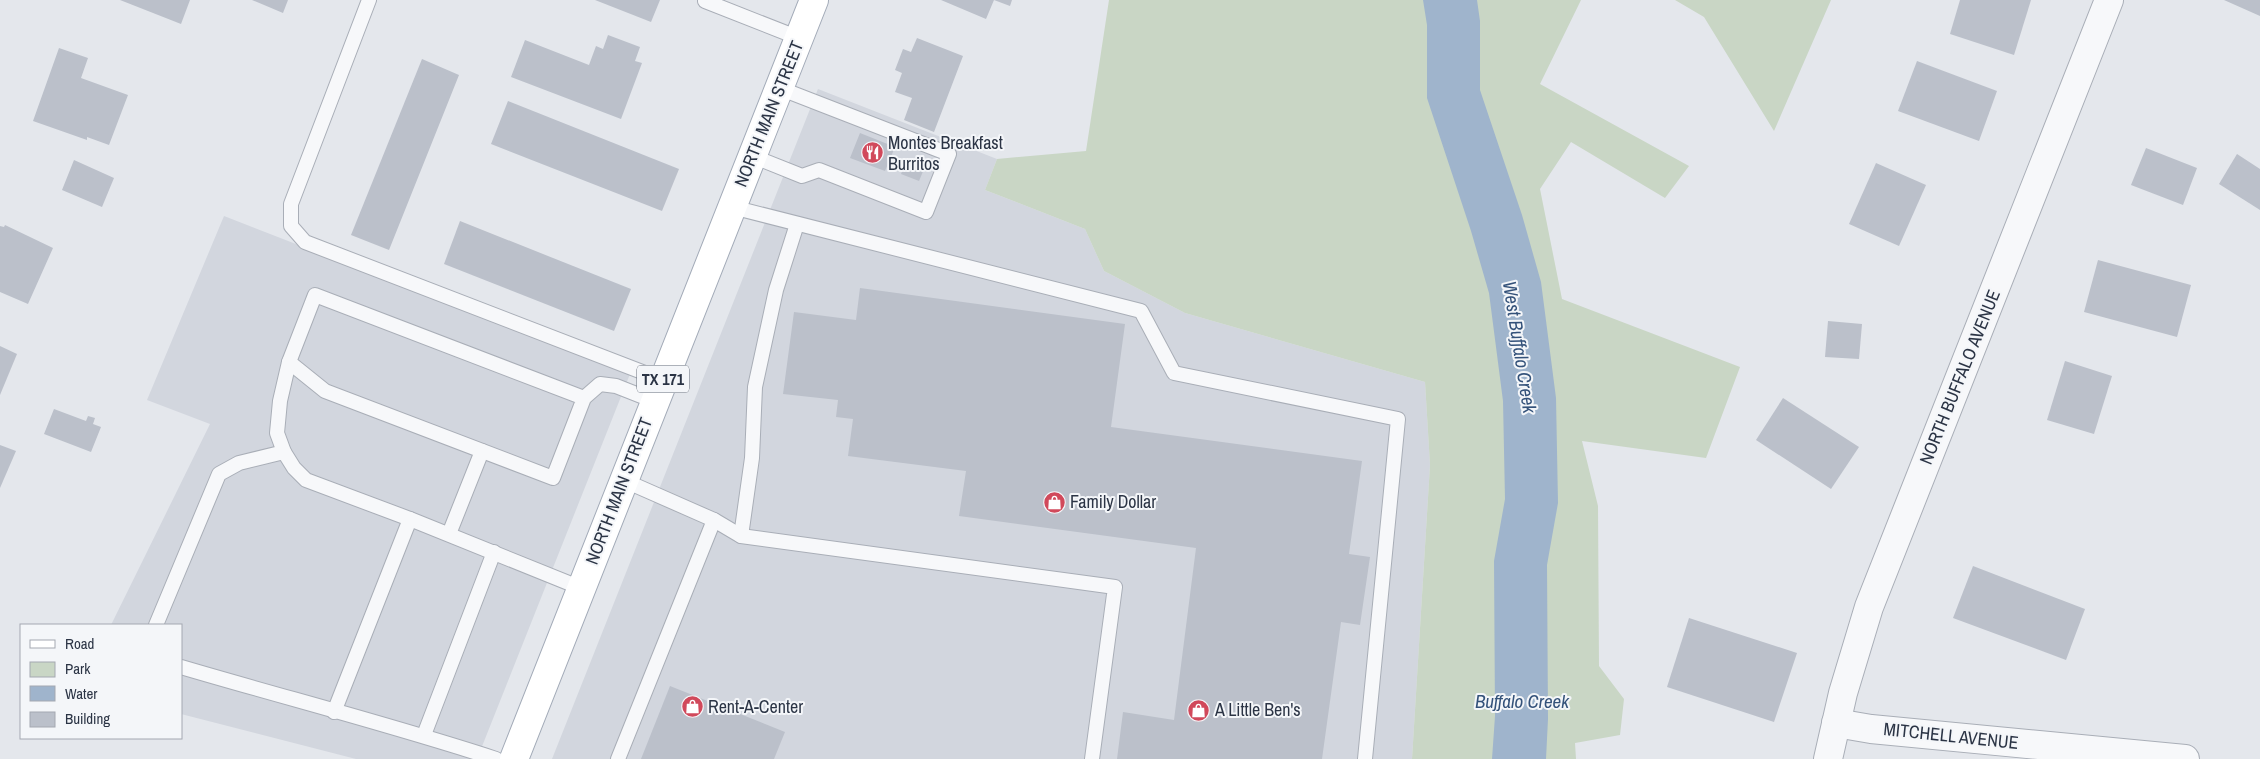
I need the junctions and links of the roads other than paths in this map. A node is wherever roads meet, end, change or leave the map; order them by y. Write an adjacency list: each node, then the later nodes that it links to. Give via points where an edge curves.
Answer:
1 (369, 0): 11 (lane, via 291,204 291,226 305,242)
2 (814, 0): 5 (main road, NORTH MAIN STREET / TX 171)
3 (2109, 0): 25 (street, NORTH BUFFALO AVENUE, via 1869,607)
4 (705, 2): 5 (lane)
5 (799, 38): 6 (main road, NORTH MAIN STREET / TX 171)
6 (779, 88): 7 (main road, NORTH MAIN STREET / TX 171); 7 (lane, via 949,154 926,212 819,170 802,176)
7 (752, 156): 8 (main road, NORTH MAIN STREET / TX 171)
8 (732, 207): 9 (lane); 11 (main road, NORTH MAIN STREET / TX 171)
9 (797, 224): 19 (lane, via 776,290 755,387 752,458); 31 (lane, via 1141,311 1174,373 1398,418)
10 (289, 362): 12 (lane, via 315,295); 13 (lane, via 324,391); 14 (lane, via 277,433)
11 (658, 391): 12 (lane, via 600,384); 15 (main road, NORTH MAIN STREET / TX 171)
12 (584, 398): 13 (lane, via 553,478)
13 (482, 451): 18 (lane)
14 (284, 452): 16 (lane, via 306,480); 22 (lane, via 239,462 219,474)
15 (623, 480): 17 (lane); 21 (main road, NORTH MAIN STREET / TX 171)
16 (410, 519): 18 (lane); 24 (lane)
17 (714, 520): 19 (lane); 29 (lane)
18 (449, 534): 20 (lane)
19 (740, 536): 30 (lane, via 1115,587)
20 (494, 552): 21 (lane); 26 (lane)
21 (581, 588): 28 (main road, NORTH MAIN STREET / TX 171)
22 (156, 624)
23 (182, 667): 24 (lane)
24 (334, 712): 26 (lane)
25 (1836, 723): 32 (street, NORTH BUFFALO AVENUE); 33 (street, MITCHELL AVENUE)
26 (424, 735): 27 (lane)
27 (496, 759)
28 (514, 759)
29 (618, 759)
30 (1092, 759)
31 (1365, 759)
32 (1828, 759)
33 (2185, 759)

